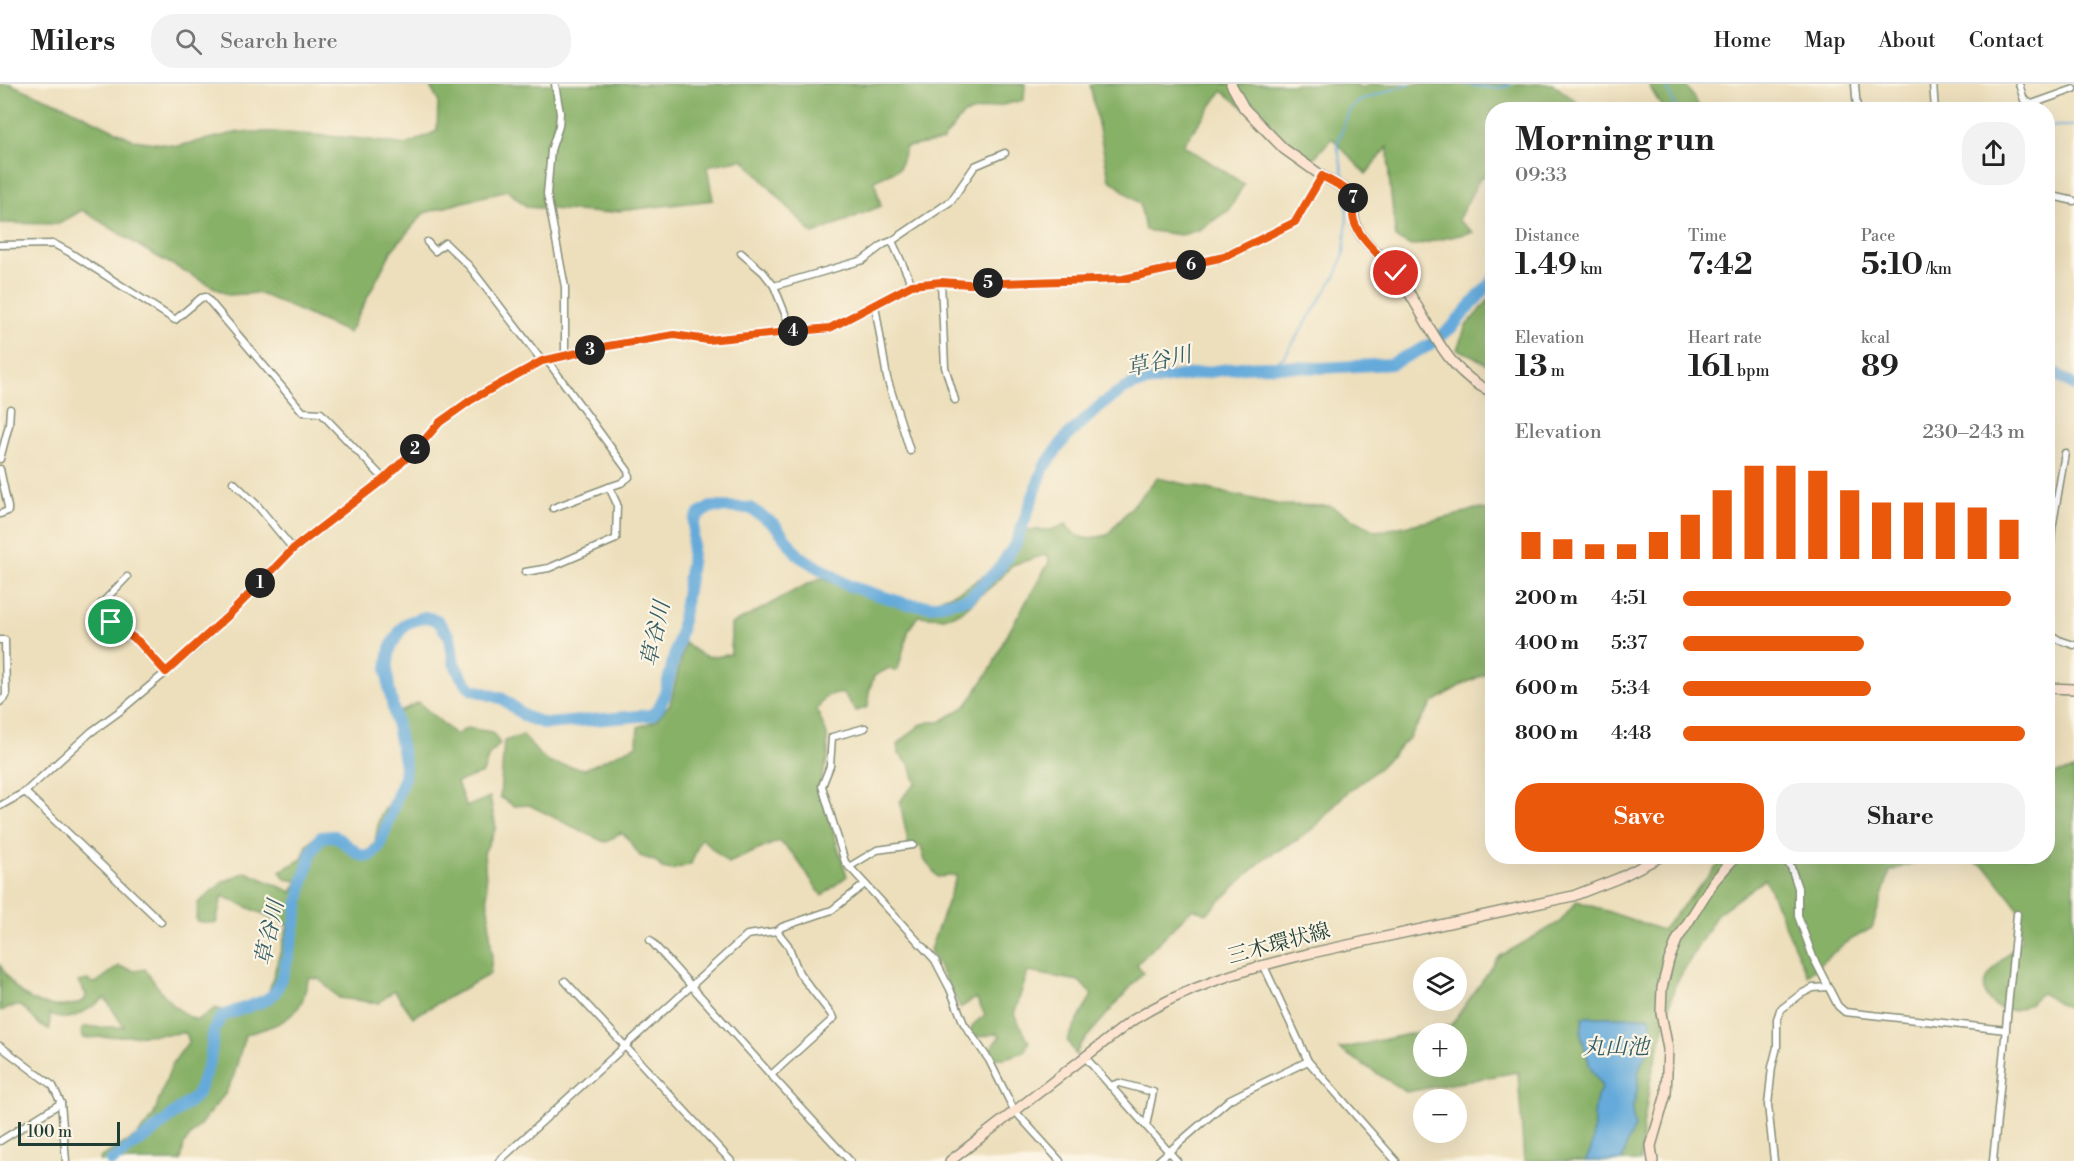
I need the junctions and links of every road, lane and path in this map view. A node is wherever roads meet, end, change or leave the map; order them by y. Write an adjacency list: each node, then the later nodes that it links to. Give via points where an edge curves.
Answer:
1 (555, 84): 24 (street, via 560,119 551,150 547,194 565,288)
2 (1231, 84): 12 (main road, via 1244,108 1267,133)
3 (1855, 84): 7 (street)
4 (1933, 84): 8 (street)
5 (2019, 84): 9 (street)
6 (2074, 89): 10 (street)
7 (1856, 102)
8 (1934, 102)
9 (2028, 102)
10 (2038, 102)
11 (1005, 153): 15 (street, via 975,166 951,201)
12 (1322, 176): 19 (street, via 1295,222 1224,257 1123,279); 26 (main road, via 1351,192 1353,219 1360,234 1396,273 1456,368)
13 (2055, 197): 14 (street)
14 (2074, 201)
15 (892, 241): 20 (street); 21 (street, via 863,260)
16 (428, 242): 25 (street, via 435,251 445,243 468,266)
17 (0, 245): 34 (street, via 54,244 175,320 206,297 303,412 321,413)
18 (741, 253): 21 (street)
19 (941, 282): 20 (street); 27 (street, via 945,367)
20 (912, 285): 22 (street)
21 (774, 286): 23 (street)
22 (875, 305): 23 (street, via 830,328); 30 (street, via 886,378)
23 (792, 332): 24 (street, via 708,340 674,335)
24 (565, 356): 25 (street)
25 (544, 361): 34 (street, via 471,400 440,422); 36 (street, via 628,471 629,477)
26 (1485, 388)
27 (955, 400)
28 (10, 409): 29 (street)
29 (2, 442): 32 (street)
30 (910, 451)
31 (2065, 453): 38 (street)
32 (0, 459)
33 (0, 469): 39 (street, via 8,511)
34 (384, 479): 40 (street)
35 (233, 482): 40 (street)
36 (609, 487): 37 (street); 41 (street, via 617,504 616,539 549,568)
37 (554, 507)
38 (2055, 511)
39 (0, 514)
40 (293, 549): 46 (street)
41 (525, 572)
42 (127, 577): 46 (street, via 101,604 101,612 138,641)
43 (2055, 637): 45 (street)
44 (0, 640): 49 (street, via 5,640 6,696)
45 (2074, 645)
46 (166, 672): 51 (street)
47 (2055, 688): 48 (main road)
48 (2074, 689)
49 (0, 702)
50 (865, 728): 57 (street, via 832,737 830,765 822,786)
51 (25, 792): 52 (street); 60 (street)
52 (0, 806)
53 (913, 845): 57 (street, via 877,850)
54 (1647, 864): 63 (main road, 三木環状線, via 1573,897)
55 (1729, 864): 88 (main road, via 1714,881 1668,960 1661,1013 1668,1049 1666,1094 1651,1146)
56 (1788, 864): 66 (street, via 1798,888 1798,916)
57 (849, 867): 58 (street)
58 (865, 884): 61 (street, via 832,910); 75 (street, via 935,960 963,1024 989,1060)
59 (2017, 914): 67 (street)
60 (160, 922)
61 (777, 931): 65 (street, via 747,935); 72 (street, via 788,945 799,973 834,1018)
62 (650, 940): 65 (street)
63 (1263, 964): 70 (main road, 三木環状線, via 1163,1002); 71 (street)
64 (565, 981): 68 (street)
65 (691, 986): 68 (street); 72 (street)
66 (1828, 987): 67 (street, via 1845,1012); 89 (street, via 1801,994 1780,1010 1777,1019 1768,1105)
67 (2006, 1030): 90 (street)
68 (624, 1045): 79 (street); 82 (street)
69 (0, 1046): 74 (street, via 53,1086)
70 (1085, 1057): 73 (street); 75 (main road, 三木環状線)
71 (1308, 1061): 78 (street, via 1230,1099); 87 (street)
72 (771, 1075): 83 (street)
73 (1110, 1086): 76 (street); 76 (street, via 1119,1083 1153,1092)
74 (61, 1103): 77 (street); 81 (street)
75 (1014, 1110): 80 (main road, 三木環状線); 84 (street)
76 (1146, 1126): 78 (street)
77 (0, 1141)
78 (1169, 1152): 85 (street); 86 (street)
79 (501, 1160)
80 (953, 1160)
81 (66, 1161)
82 (731, 1161)
83 (850, 1161)
84 (1060, 1161)
85 (1158, 1161)
86 (1177, 1161)
87 (1396, 1161)
88 (1653, 1161)
89 (1774, 1161)
90 (1993, 1161)

